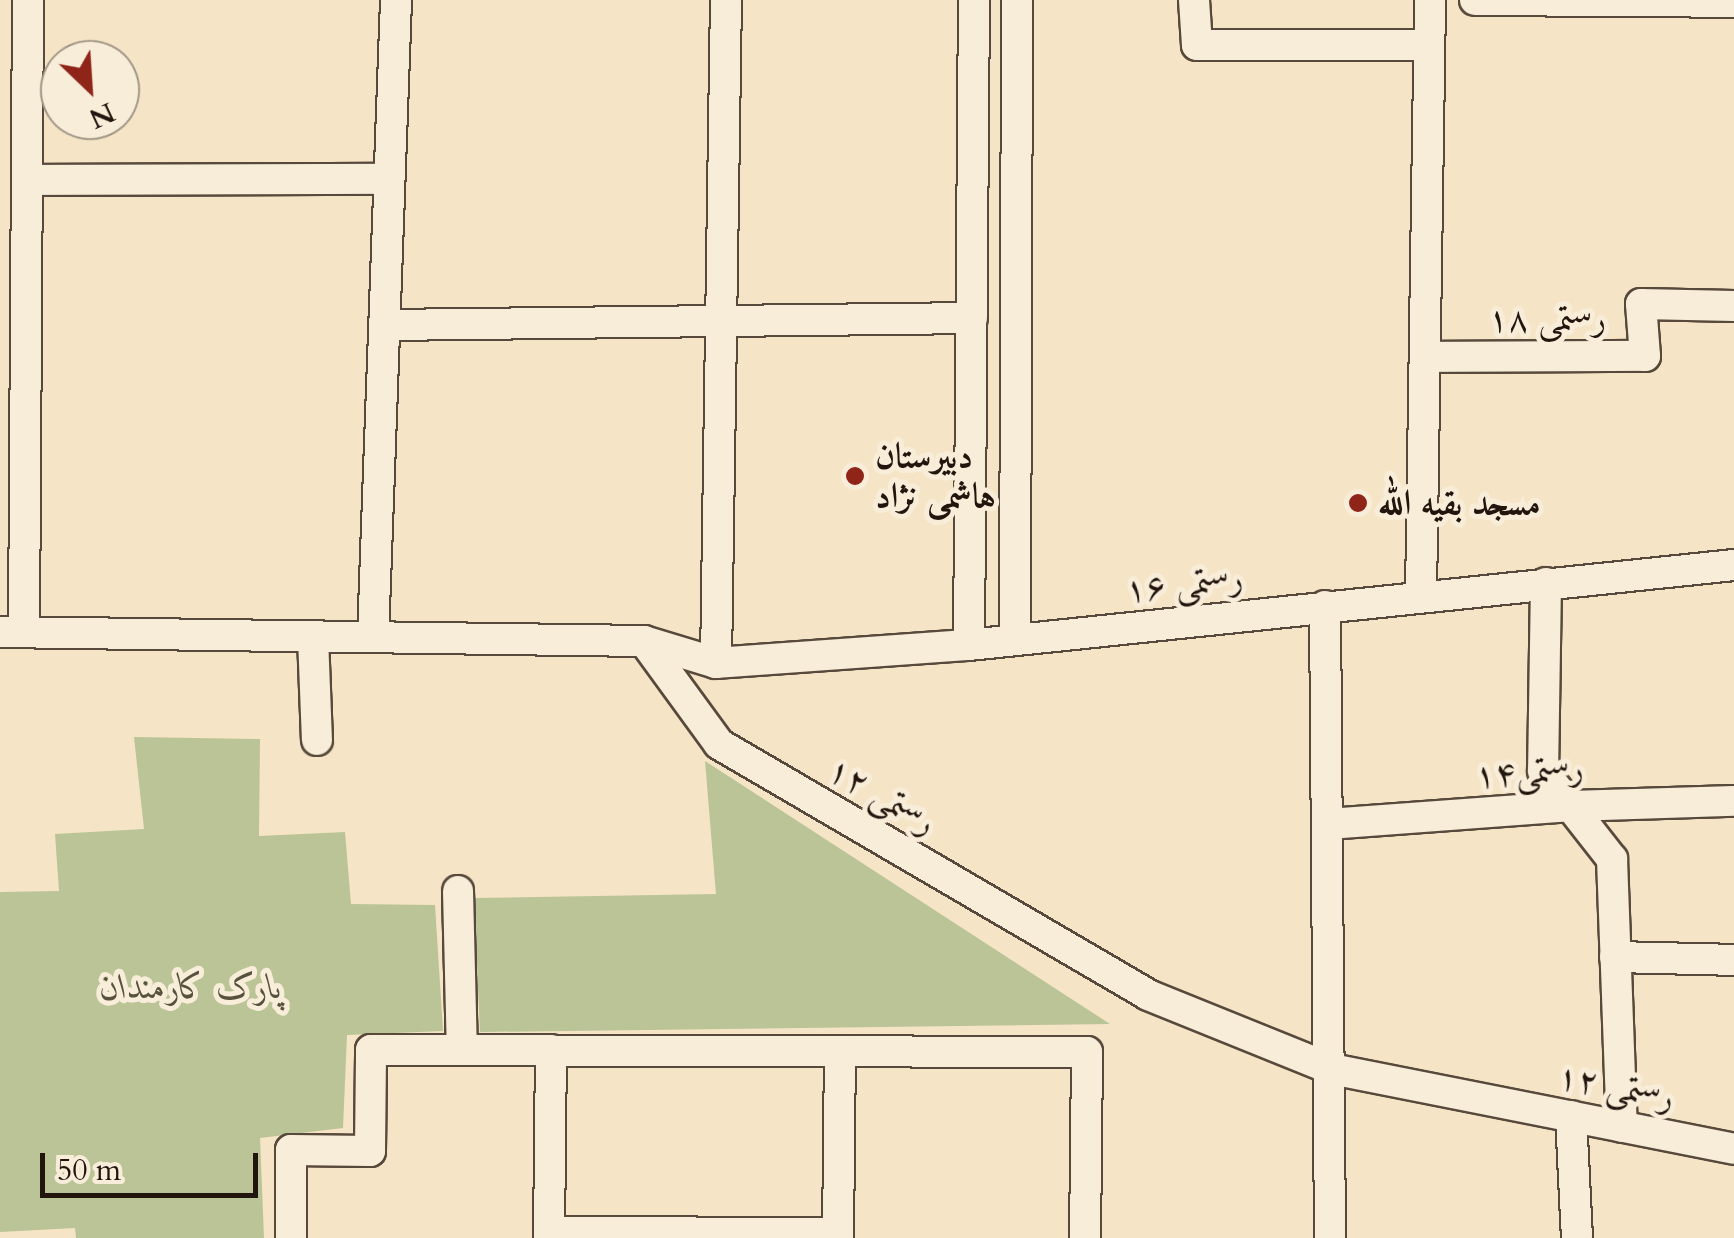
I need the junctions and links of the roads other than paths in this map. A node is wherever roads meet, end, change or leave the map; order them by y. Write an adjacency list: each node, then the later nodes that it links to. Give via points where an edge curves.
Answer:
1 (28, 0): 13 (street)
2 (396, 0): 12 (street)
3 (726, 0): 17 (street)
4 (974, 0): 16 (street)
5 (1016, 0): 27 (street)
6 (1194, 0): 11 (street, via 1198,44)
7 (1430, 0): 11 (street)
8 (1475, 0): 9 (street)
9 (1658, 1): 10 (street)
10 (1734, 2)
11 (1429, 45): 19 (street)
12 (390, 179): 13 (street); 18 (street)
13 (27, 180): 15 (street)
14 (1734, 306): 19 (street, رستمی ۱۸, via 1641,304 1645,356)
15 (13, 312): 24 (street)
16 (972, 318): 17 (street); 29 (street)
17 (723, 322): 18 (street); 30 (street)
18 (385, 326): 26 (street)
19 (1425, 357): 22 (street)
20 (1734, 565): 21 (street, رستمی ۱۶)
21 (1546, 583): 22 (street, رستمی ۱۶); 33 (street, via 1543,771)
22 (1421, 595): 23 (street, رستمی ۱۶)
23 (1326, 606): 27 (street, رستمی ۱۶); 34 (street)
24 (12, 632): 25 (street)
25 (313, 636): 26 (street); 31 (street)
26 (372, 638): 28 (street)
27 (1015, 640): 29 (street, رستمی ۱۶)
28 (644, 641): 30 (street, رستمی ۱۶); 41 (street, رستمی ۱۲, via 719,744 1148,995)
29 (969, 645): 30 (street, رستمی ۱۶)
30 (716, 663)
31 (316, 740)
32 (1734, 801): 33 (street, رستمی۱۴)
33 (1571, 806): 34 (street, رستمی۱۴); 36 (street, via 1612,859)
34 (1328, 824): 41 (street)
35 (458, 891): 38 (street)
36 (1615, 957): 37 (street); 43 (street)
37 (1734, 960)
38 (462, 1050): 39 (street); 47 (street, via 371,1050 370,1151 291,1150)
39 (551, 1050): 40 (street); 45 (street)
40 (840, 1052): 46 (street); 48 (street, via 1087,1052)
41 (1331, 1069): 42 (street, رستمی ۱۲); 49 (street)
42 (1571, 1116): 43 (street, رستمی ۱۲); 50 (street)
43 (1622, 1126): 44 (street, رستمی ۱۲)
44 (1734, 1149)
45 (550, 1235): 46 (street)
46 (838, 1235)
47 (291, 1238)
48 (1086, 1238)
49 (1330, 1238)
50 (1577, 1238)

